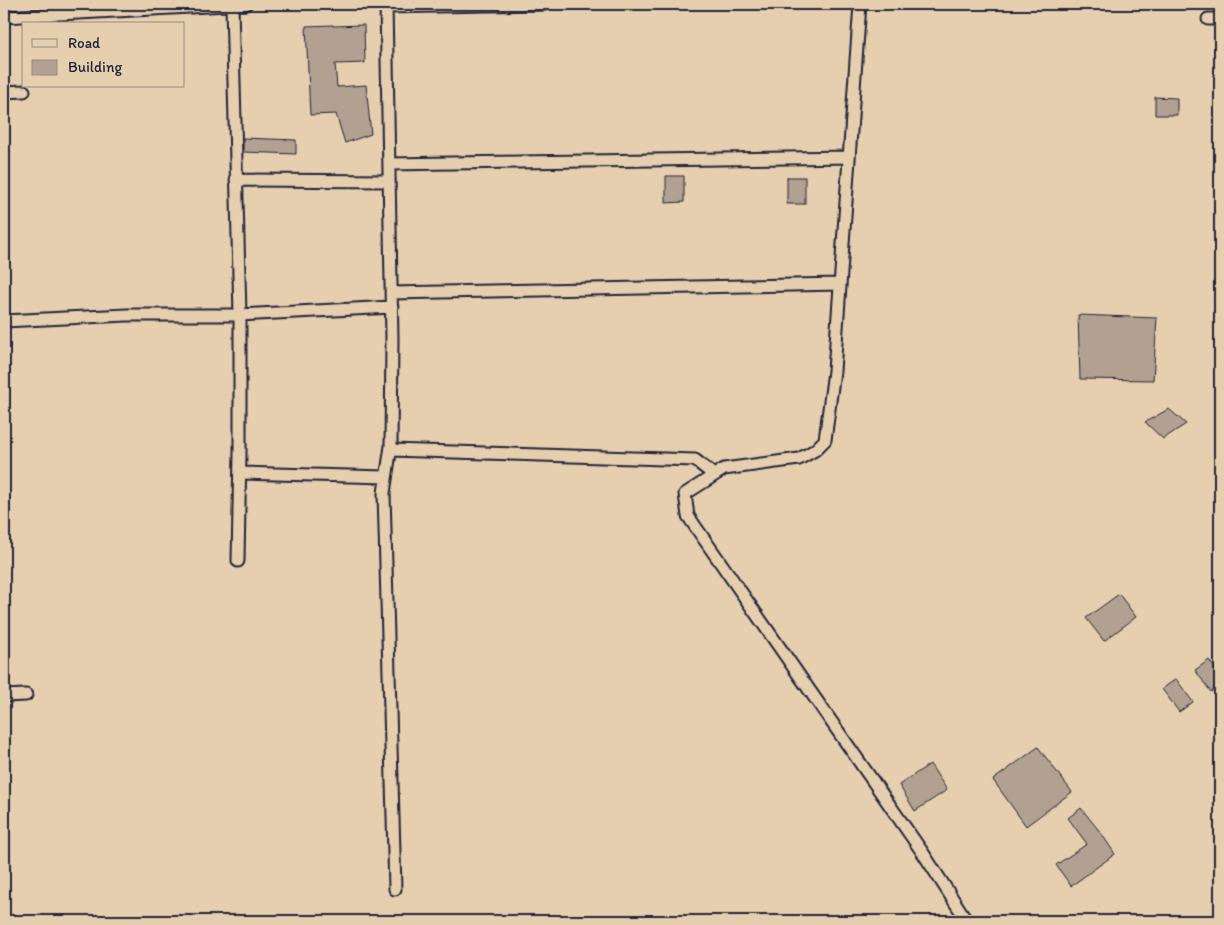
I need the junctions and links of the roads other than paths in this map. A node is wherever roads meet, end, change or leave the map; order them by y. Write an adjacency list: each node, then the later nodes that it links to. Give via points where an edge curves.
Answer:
1 (246, 4): 5 (street)
2 (544, 4): 4 (street)
3 (860, 4): 11 (street)
4 (386, 5): 12 (street)
5 (232, 6): 6 (street); 13 (street)
6 (4, 17)
7 (1208, 19): 8 (street)
8 (1220, 19)
9 (24, 91): 10 (street)
10 (4, 92)
11 (849, 157): 12 (street); 15 (street)
12 (389, 164): 14 (street)
13 (236, 180): 14 (street); 18 (street)
14 (389, 182): 16 (street)
15 (840, 284): 16 (street); 22 (street, via 825,440 816,450 799,458 724,468)
16 (391, 293): 17 (street)
17 (392, 307): 18 (street); 20 (street)
18 (240, 315): 19 (street, via 127,315); 21 (street)
19 (4, 321)
20 (390, 450): 22 (street, via 694,460); 23 (street)
21 (240, 473): 23 (street); 24 (street)
22 (714, 475): 28 (street, via 685,494 688,516)
23 (386, 477): 27 (street)
24 (238, 561)
25 (26, 695): 26 (street)
26 (4, 696)
27 (395, 889)
28 (967, 921)

